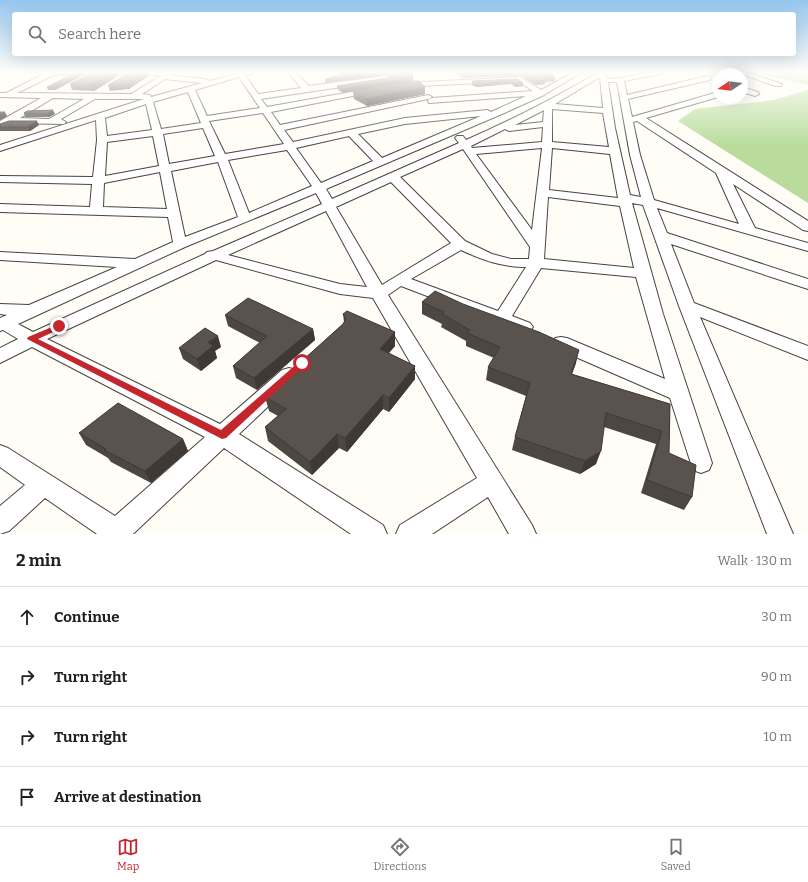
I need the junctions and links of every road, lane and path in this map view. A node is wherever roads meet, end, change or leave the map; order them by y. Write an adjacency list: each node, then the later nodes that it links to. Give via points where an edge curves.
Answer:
1 (50, 97): 28 (street)
2 (92, 97): 29 (street)
3 (129, 97): 4 (street)
4 (132, 97): 18 (street)
5 (162, 97): 18 (street)
6 (194, 97): 31 (street)
7 (258, 97): 21 (street)
8 (285, 97): 21 (street)
9 (332, 97): 21 (street)
10 (390, 97): 20 (street)
11 (468, 97): 19 (street)
12 (532, 97): 24 (street)
13 (563, 97): 22 (street)
14 (606, 97): 23 (street)
15 (629, 97): 17 (street)
16 (708, 97): 27 (street)
17 (624, 98): 27 (street)
18 (155, 99): 25 (street); 36 (street)
19 (430, 99): 20 (street); 26 (street)
20 (400, 102): 34 (street)
21 (261, 104): 31 (street); 34 (street)
22 (548, 105): 23 (street); 32 (street); 35 (street)
23 (608, 111): 46 (street)
24 (499, 112): 26 (street); 37 (street)
25 (100, 116): 30 (street); 40 (street)
26 (443, 116): 37 (street); 38 (street)
27 (633, 119): 50 (street); 57 (street, via 635,155)
28 (10, 120): 29 (street); 33 (street)
29 (52, 121): 30 (street)
30 (80, 122): 41 (street)
31 (206, 122): 36 (street); 47 (street)
32 (548, 124): 35 (street); 42 (street)
33 (0, 125)
34 (278, 128): 43 (street)
35 (498, 129): 45 (street)
36 (157, 131): 40 (street); 49 (street)
37 (455, 131): 45 (street); 48 (street)
38 (351, 133): 43 (street); 48 (street)
39 (0, 140): 41 (street)
40 (102, 140): 53 (street)
41 (24, 141): 44 (street)
42 (547, 145): 45 (street); 46 (street); 55 (street)
43 (290, 146): 47 (street); 54 (street)
44 (0, 148)
45 (468, 148): 51 (street); 68 (street)
46 (615, 151): 56 (street)
47 (222, 159): 49 (street); 62 (street)
48 (380, 162): 54 (street)
49 (165, 168): 53 (street); 61 (street)
50 (722, 173): 63 (street); 64 (street)
51 (393, 177): 58 (street); 67 (street)
52 (0, 179): 53 (street)
53 (100, 180): 60 (street)
54 (319, 188): 58 (street); 62 (street)
55 (542, 193): 56 (street); 68 (street)
56 (624, 200): 57 (street); 74 (street)
57 (648, 202): 64 (street); 65 (street)
58 (329, 205): 70 (street); 77 (street)
59 (0, 208): 60 (street)
60 (96, 210): 61 (street)
61 (173, 213): 66 (street)
62 (245, 219): 66 (street)
63 (808, 227)
64 (749, 230): 69 (street)
65 (661, 236): 76 (street); 78 (street)
66 (180, 244): 72 (street)
67 (460, 244): 73 (street, via 494,260); 75 (street)
68 (537, 246): 73 (street)
69 (808, 247)
70 (212, 255): 77 (street, via 340,289); 81 (street)
71 (0, 256): 72 (street)
72 (138, 263): 80 (street, via 31,311)
73 (536, 263): 74 (street); 79 (street)
74 (643, 273): 85 (street)
75 (399, 280): 77 (street); 79 (street)
76 (808, 284)
77 (379, 294): 89 (street)
78 (687, 306): 82 (street); 96 (street)
79 (502, 318): 85 (street)
80 (1, 319): 81 (street)
81 (31, 339): 83 (street); 86 (street)
82 (808, 353)
83 (0, 356)
84 (302, 363): 86 (street)
85 (680, 393): 88 (street)
86 (222, 435): 92 (street); 93 (street)
87 (0, 455): 90 (street)
88 (701, 463)
89 (491, 482): 94 (street); 95 (street)
90 (44, 484): 91 (street); 92 (street)
91 (0, 522)
92 (118, 533)
93 (374, 534)
94 (409, 534)
95 (523, 534)
96 (780, 534)

